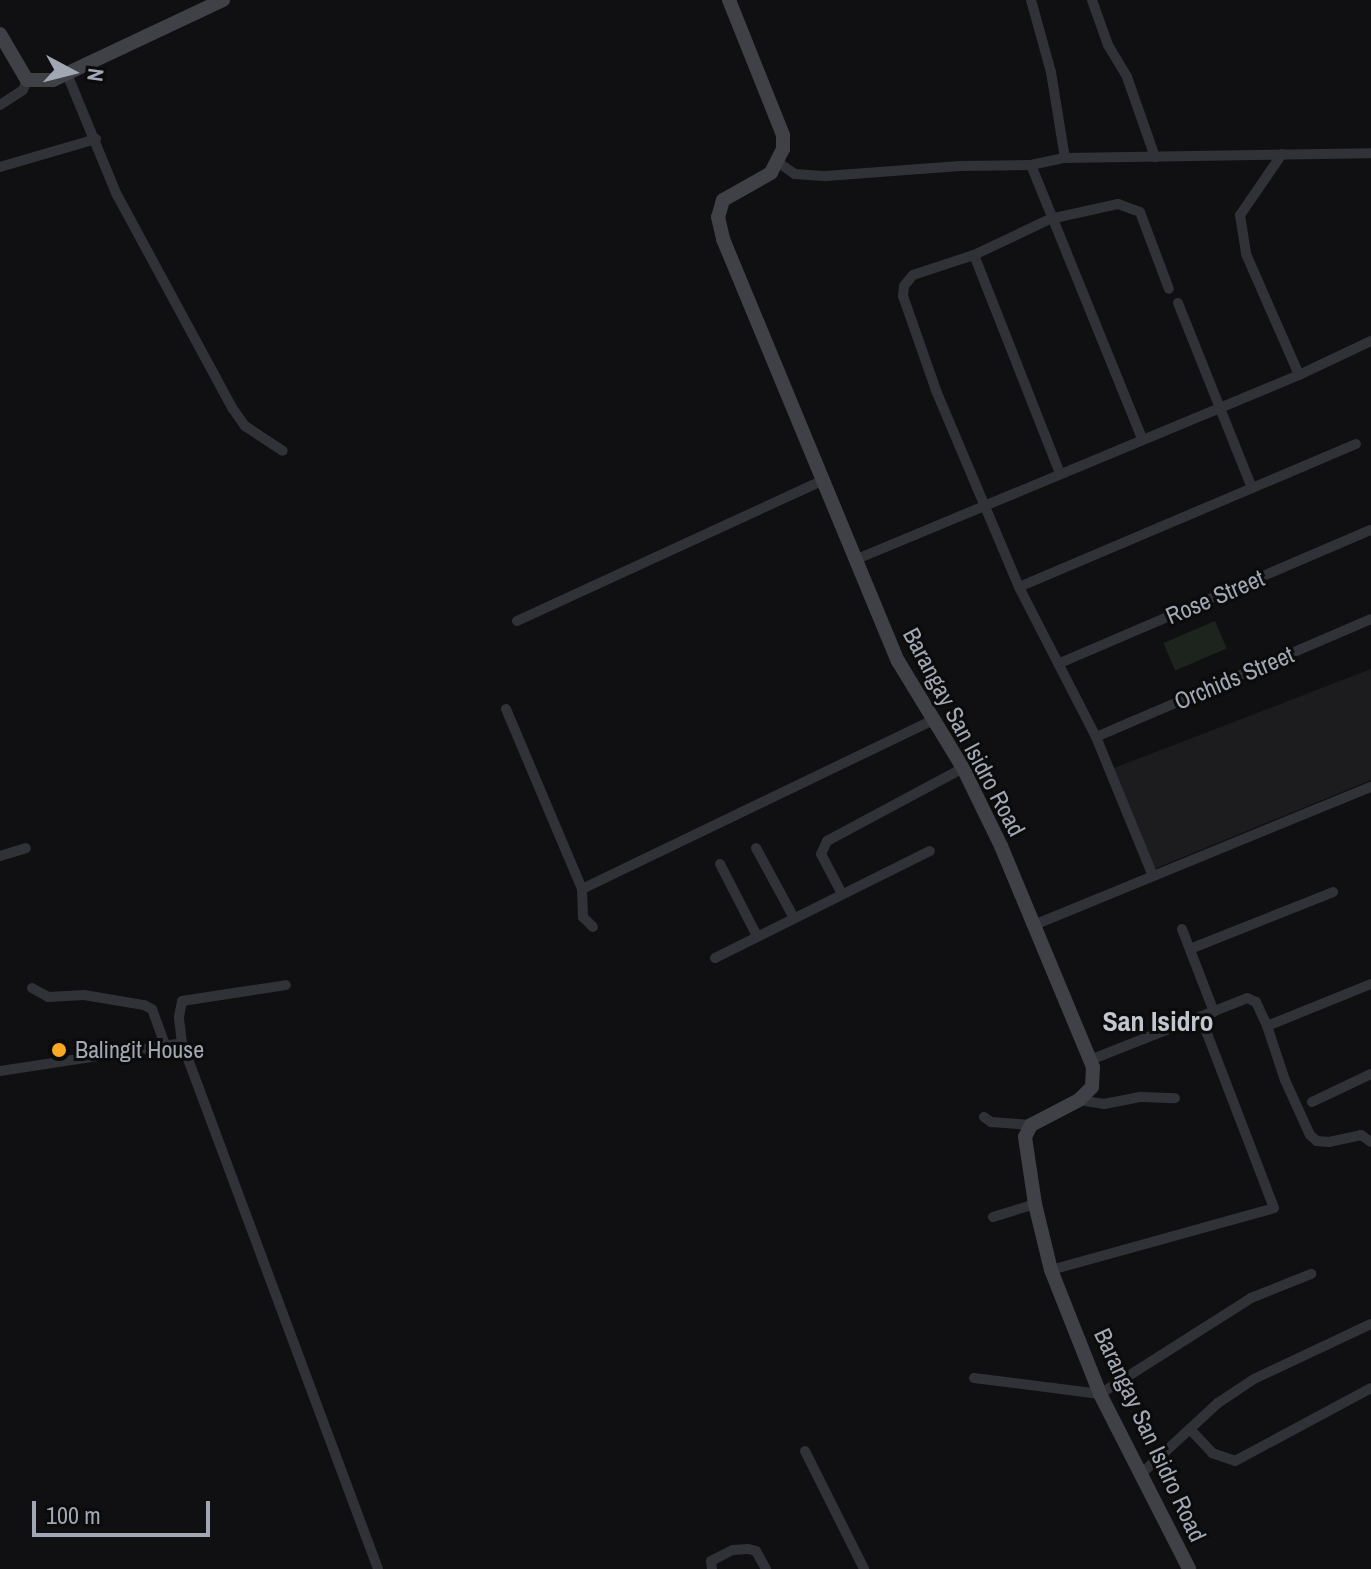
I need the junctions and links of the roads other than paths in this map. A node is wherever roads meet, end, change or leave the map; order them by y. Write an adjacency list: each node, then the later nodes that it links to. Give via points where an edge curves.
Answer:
1 (223, 0): 6 (street)
2 (729, 0): 14 (street, via 783,135)
3 (1031, 0): 13 (street, via 1051,72)
4 (1092, 0): 12 (street)
5 (0, 34): 7 (street)
6 (67, 74): 7 (street); 9 (street)
7 (27, 80): 8 (street, via 23,90)
8 (4, 103)
9 (96, 139): 16 (street); 26 (street, via 116,193 233,409 245,426)
10 (1371, 153): 11 (street)
11 (1282, 154): 12 (street); 22 (street, via 1240,215 1246,254)
12 (1155, 157): 13 (street)
13 (1065, 158): 15 (street)
14 (779, 163): 15 (street, via 795,174 826,176); 28 (street, Barangay San Isidro Road, via 759,182 723,200 718,217)
15 (1031, 165): 17 (street)
16 (0, 167)
17 (1050, 219): 18 (street); 19 (street, via 1118,204 1140,212); 24 (street)
18 (974, 255): 27 (street); 30 (street, via 913,275 903,296)
19 (1169, 289)
20 (1178, 303): 23 (street)
21 (1371, 341): 22 (street)
22 (1299, 375): 23 (street)
23 (1221, 406): 24 (street); 29 (street)
24 (1142, 439): 27 (street)
25 (1356, 444): 29 (street)
26 (283, 451)
27 (1060, 473): 30 (street)
28 (822, 481): 32 (street, Barangay San Isidro Road); 35 (street)
29 (1252, 488): 33 (street)
30 (985, 504): 32 (street); 33 (street)
31 (1371, 530): 36 (street, Rose Street)
32 (857, 559): 38 (street, Barangay San Isidro Road, via 898,661)
33 (1019, 587): 36 (street)
34 (1371, 619): 39 (street, Orchids Street)
35 (517, 621)
36 (1060, 663): 39 (street)
37 (506, 709): 48 (street)
38 (933, 720): 40 (street, Barangay San Isidro Road); 48 (street)
39 (1096, 737): 47 (street)
40 (963, 768): 50 (street, via 821,847); 52 (street, Barangay San Isidro Road)
41 (1371, 787): 47 (street)
42 (26, 848): 45 (street)
43 (756, 848): 51 (street)
44 (930, 851): 50 (street)
45 (0, 856)
46 (720, 864): 55 (street)
47 (1153, 876): 52 (street)
48 (582, 889): 53 (street, via 583,917)
49 (1333, 892): 56 (street)
50 (842, 894): 51 (street)
51 (794, 918): 55 (street)
52 (1034, 925): 66 (street, Barangay San Isidro Road)
53 (593, 927)
54 (1182, 929): 56 (street)
55 (757, 936): 57 (street)
56 (1190, 949): 61 (street)
57 (715, 958)
58 (1371, 984): 63 (street)
59 (286, 985): 64 (street, via 182,1001)
60 (32, 988): 65 (street, via 48,997 84,995 144,1005 152,1009)
61 (1214, 1012): 62 (street); 63 (street, via 1247,998 1256,1002)
62 (1201, 1018): 66 (street); 77 (street, via 1274,1208)
63 (1267, 1026): 74 (street, via 1310,1135 1329,1142 1361,1135)
64 (182, 1043): 65 (street); 86 (street)
65 (165, 1045): 67 (street)
66 (1090, 1060): 70 (street, via 1092,1087)
67 (0, 1071)
68 (1371, 1074): 71 (street)
69 (1175, 1098): 70 (street, via 1104,1104)
70 (1079, 1100): 73 (street)
71 (1312, 1102)
72 (984, 1117): 73 (street)
73 (1031, 1125): 75 (street, Barangay San Isidro Road, via 1025,1137)
74 (1371, 1142)
75 (1035, 1204): 76 (street); 77 (street, Barangay San Isidro Road)
76 (993, 1217)
77 (1051, 1270): 82 (street, Barangay San Isidro Road)
78 (1311, 1274): 82 (street, via 1251,1298)
79 (1371, 1324): 83 (street, via 1254,1379)
80 (974, 1378): 82 (street)
81 (1371, 1388): 83 (street, via 1235,1461 1212,1453)
82 (1100, 1394): 85 (street, Barangay San Isidro Road)
83 (1190, 1429): 85 (street)
84 (805, 1451): 89 (street)
85 (1141, 1474): 90 (street, Barangay San Isidro Road)
86 (378, 1569)
87 (712, 1569): 88 (street, via 711,1561 748,1549 756,1551)
88 (766, 1569)
89 (864, 1569)
90 (1189, 1569)

